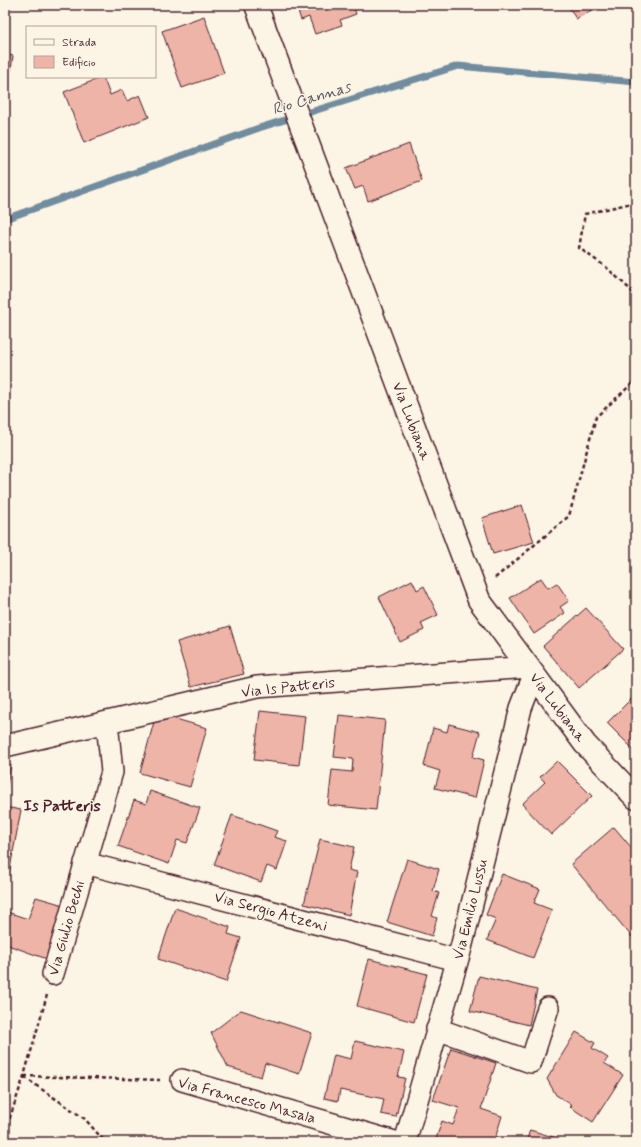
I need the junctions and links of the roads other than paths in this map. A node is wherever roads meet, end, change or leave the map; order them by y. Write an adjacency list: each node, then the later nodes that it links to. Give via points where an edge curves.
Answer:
1 (256, 5): 2 (street, Via Lubiana, via 479,600)
2 (531, 671): 3 (street, Via Is Patteris, via 257,687); 5 (street, Via Lubiana, via 585,744); 7 (street, Via Emilio Lussu)
3 (108, 722): 4 (street, Via Is Patteris); 6 (street, Via Giulio Bechi, via 112,772)
4 (5, 746)
5 (636, 798)
6 (85, 863): 7 (street, Via Sergio Atzeni); 8 (street, Via Giulio Bechi)
7 (458, 960): 10 (street, Via Emilio Lussu)
8 (54, 974)
9 (548, 1008): 10 (street, via 531,1062)
10 (437, 1029): 13 (street, Via Emilio Lussu)
11 (182, 1080): 12 (street, Via Francesco Masala)
12 (395, 1142)
13 (405, 1142)

